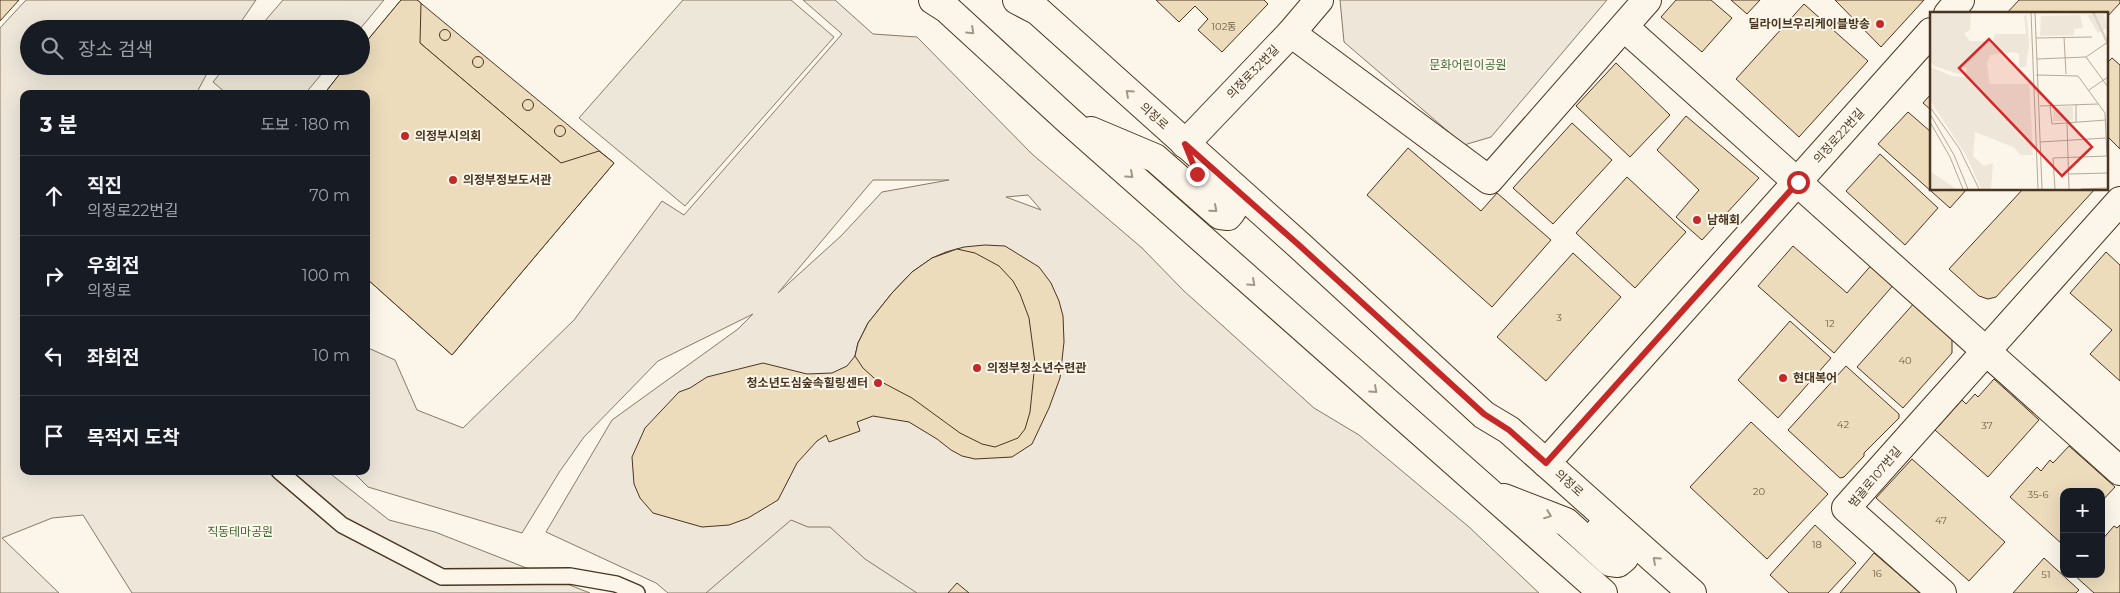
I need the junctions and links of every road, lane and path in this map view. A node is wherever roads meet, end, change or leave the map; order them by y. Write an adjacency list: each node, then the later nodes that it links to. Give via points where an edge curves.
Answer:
1 (933, 0): 10 (street, one-way to 10, via 947,9)
2 (1017, 0): 11 (street, 의정로, one-way to 2, via 1038,11)
3 (1319, 0): 8 (street, 의정로32번길)
4 (1647, 0): 7 (street)
5 (1960, 0): 6 (street)
6 (1950, 12)
7 (1624, 27): 8 (street, via 1489,180); 12 (street)
8 (1291, 32): 11 (street, 의정로32번길)
9 (1930, 33): 12 (street, 의정로22번길)
10 (1069, 121): 11 (street, one-way to 11, via 1155,158 1220,215 1228,216 1232,211 1229,203 1197,174); 18 (street, one-way to 18)
11 (1185, 144): 15 (street, 의정로, via 1484,414 1509,430)
12 (1798, 182): 14 (street); 15 (street, 의정로22번길)
13 (2120, 201): 14 (street, 범골로107번길)
14 (1986, 351): 16 (street); 22 (street, 범골로107번길, via 1846,508)
15 (1546, 463): 18 (street, one-way to 15, via 1566,522 1610,562 1618,563 1624,558 1622,550 1576,509); 21 (street, 의정로, one-way to 15)
16 (2120, 471)
17 (284, 475): 19 (lane, via 342,525 442,577 570,576 616,584)
18 (1486, 491): 20 (street)
19 (637, 593)
20 (1603, 593)
21 (1692, 593)
22 (1942, 593)

